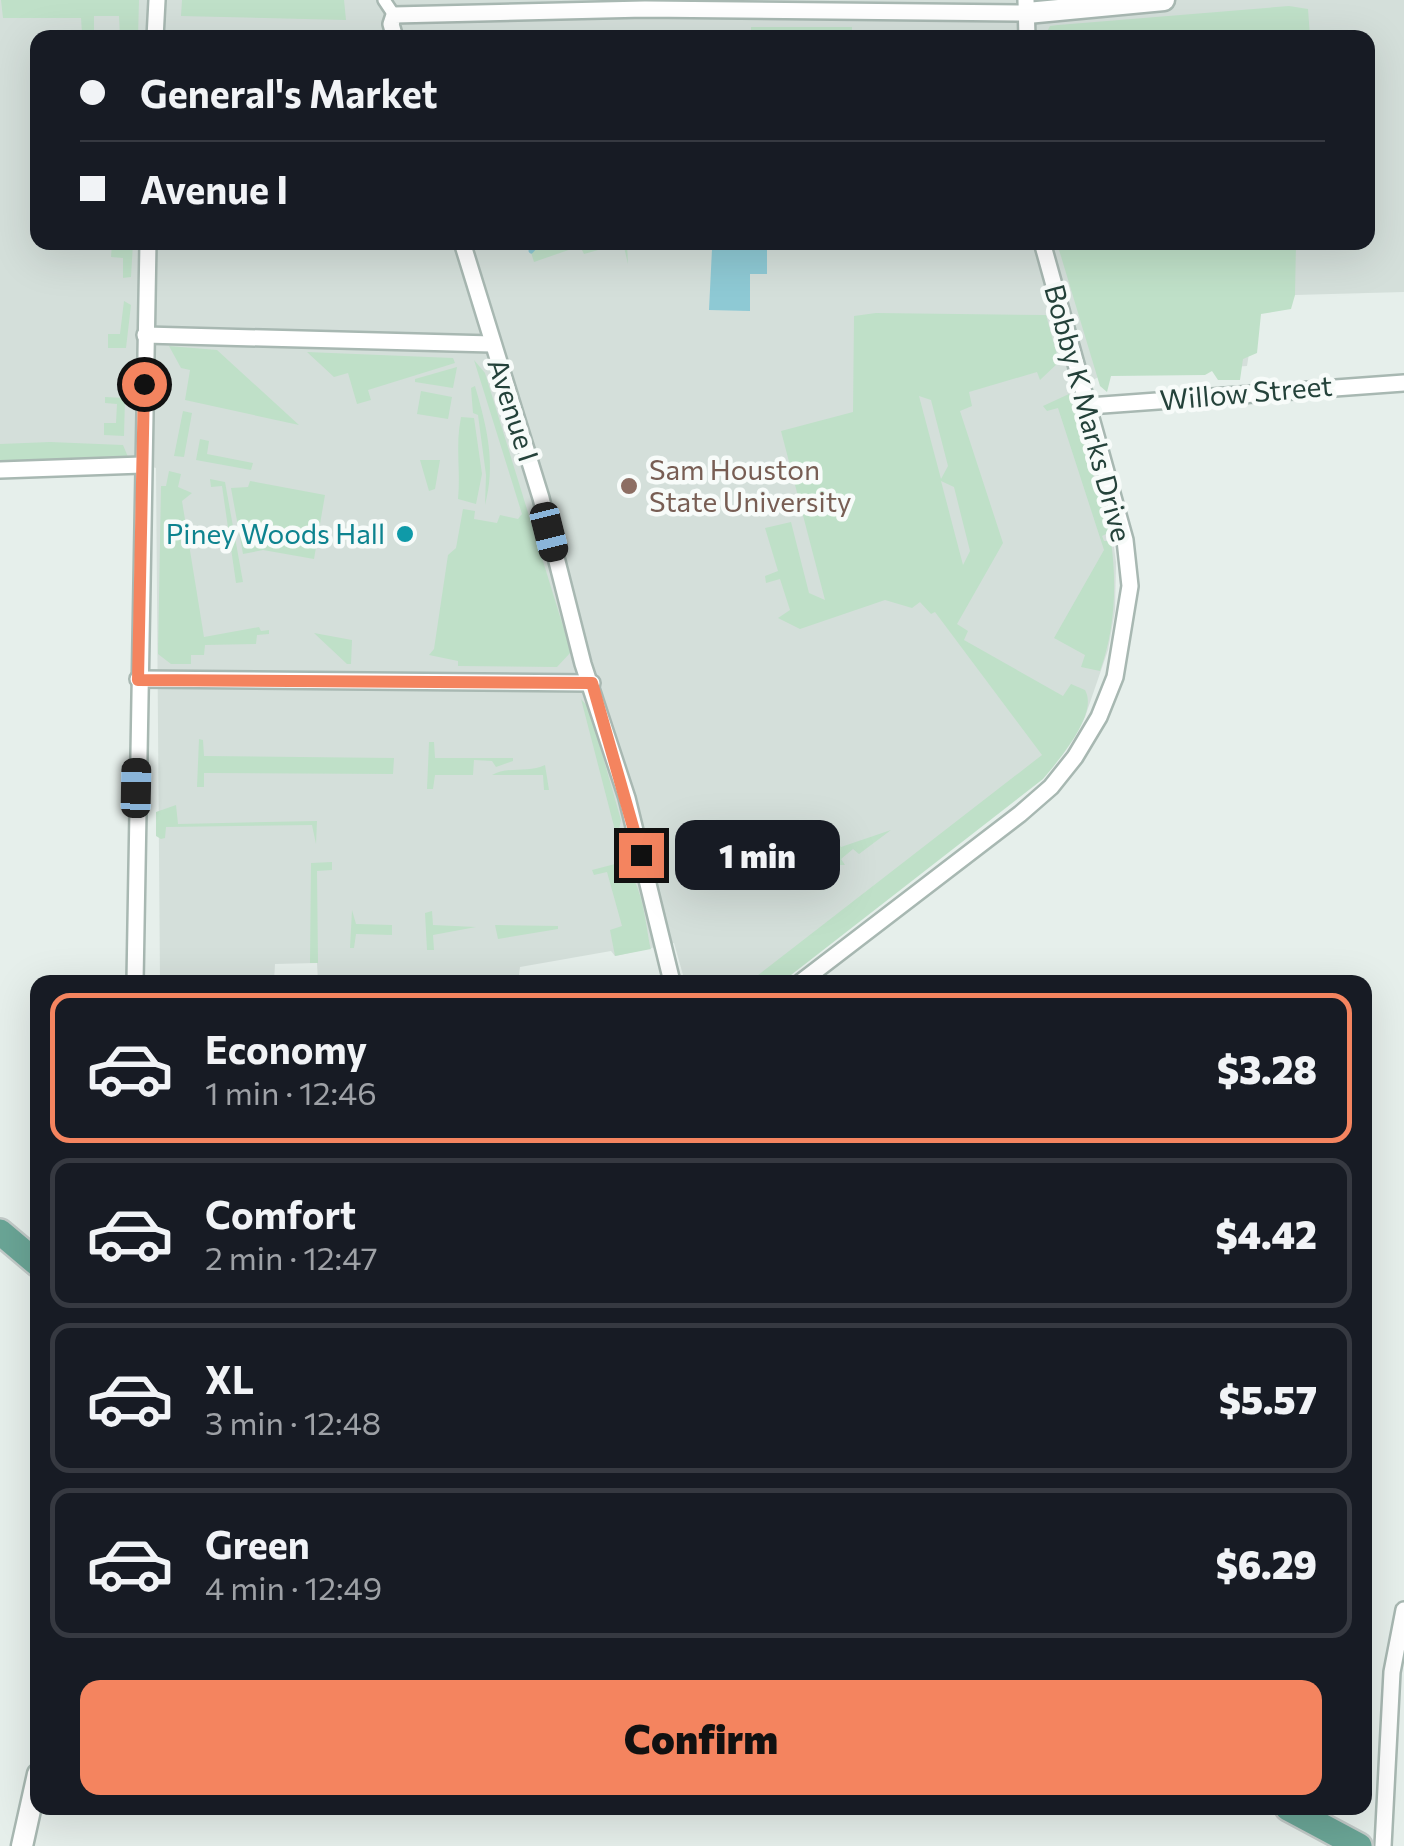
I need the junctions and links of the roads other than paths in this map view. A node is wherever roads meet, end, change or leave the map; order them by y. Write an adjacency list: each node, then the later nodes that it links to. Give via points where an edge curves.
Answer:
1 (157, 0): 6 (street)
2 (384, 0): 5 (street)
3 (1164, 0): 4 (street)
4 (1026, 6): 5 (street)
5 (394, 14): 7 (street)
6 (156, 30)
7 (393, 30)
8 (148, 250): 11 (street)
9 (464, 250): 12 (street, Avenue I)
10 (1044, 250): 14 (street, Bobby K Marks Drive)
11 (146, 336): 12 (street); 15 (street)
12 (492, 344): 18 (street, Avenue I)
13 (1404, 383): 14 (street, Willow Street)
14 (1089, 406): 21 (street, Bobby K Marks Drive, via 1114,490 1130,586 1115,677 1099,717 1051,787)
15 (142, 465): 16 (street); 17 (street)
16 (0, 470)
17 (138, 680): 18 (street); 19 (street)
18 (592, 683): 20 (street, Avenue I)
19 (135, 975)
20 (670, 975)
21 (811, 975)
22 (0, 1232): 23 (main road)
23 (30, 1257)
24 (1404, 1610): 29 (street, via 1392,1672)
25 (30, 1810): 27 (street)
26 (1301, 1815): 28 (main road)
27 (22, 1846)
28 (1359, 1846)
29 (1383, 1846)

